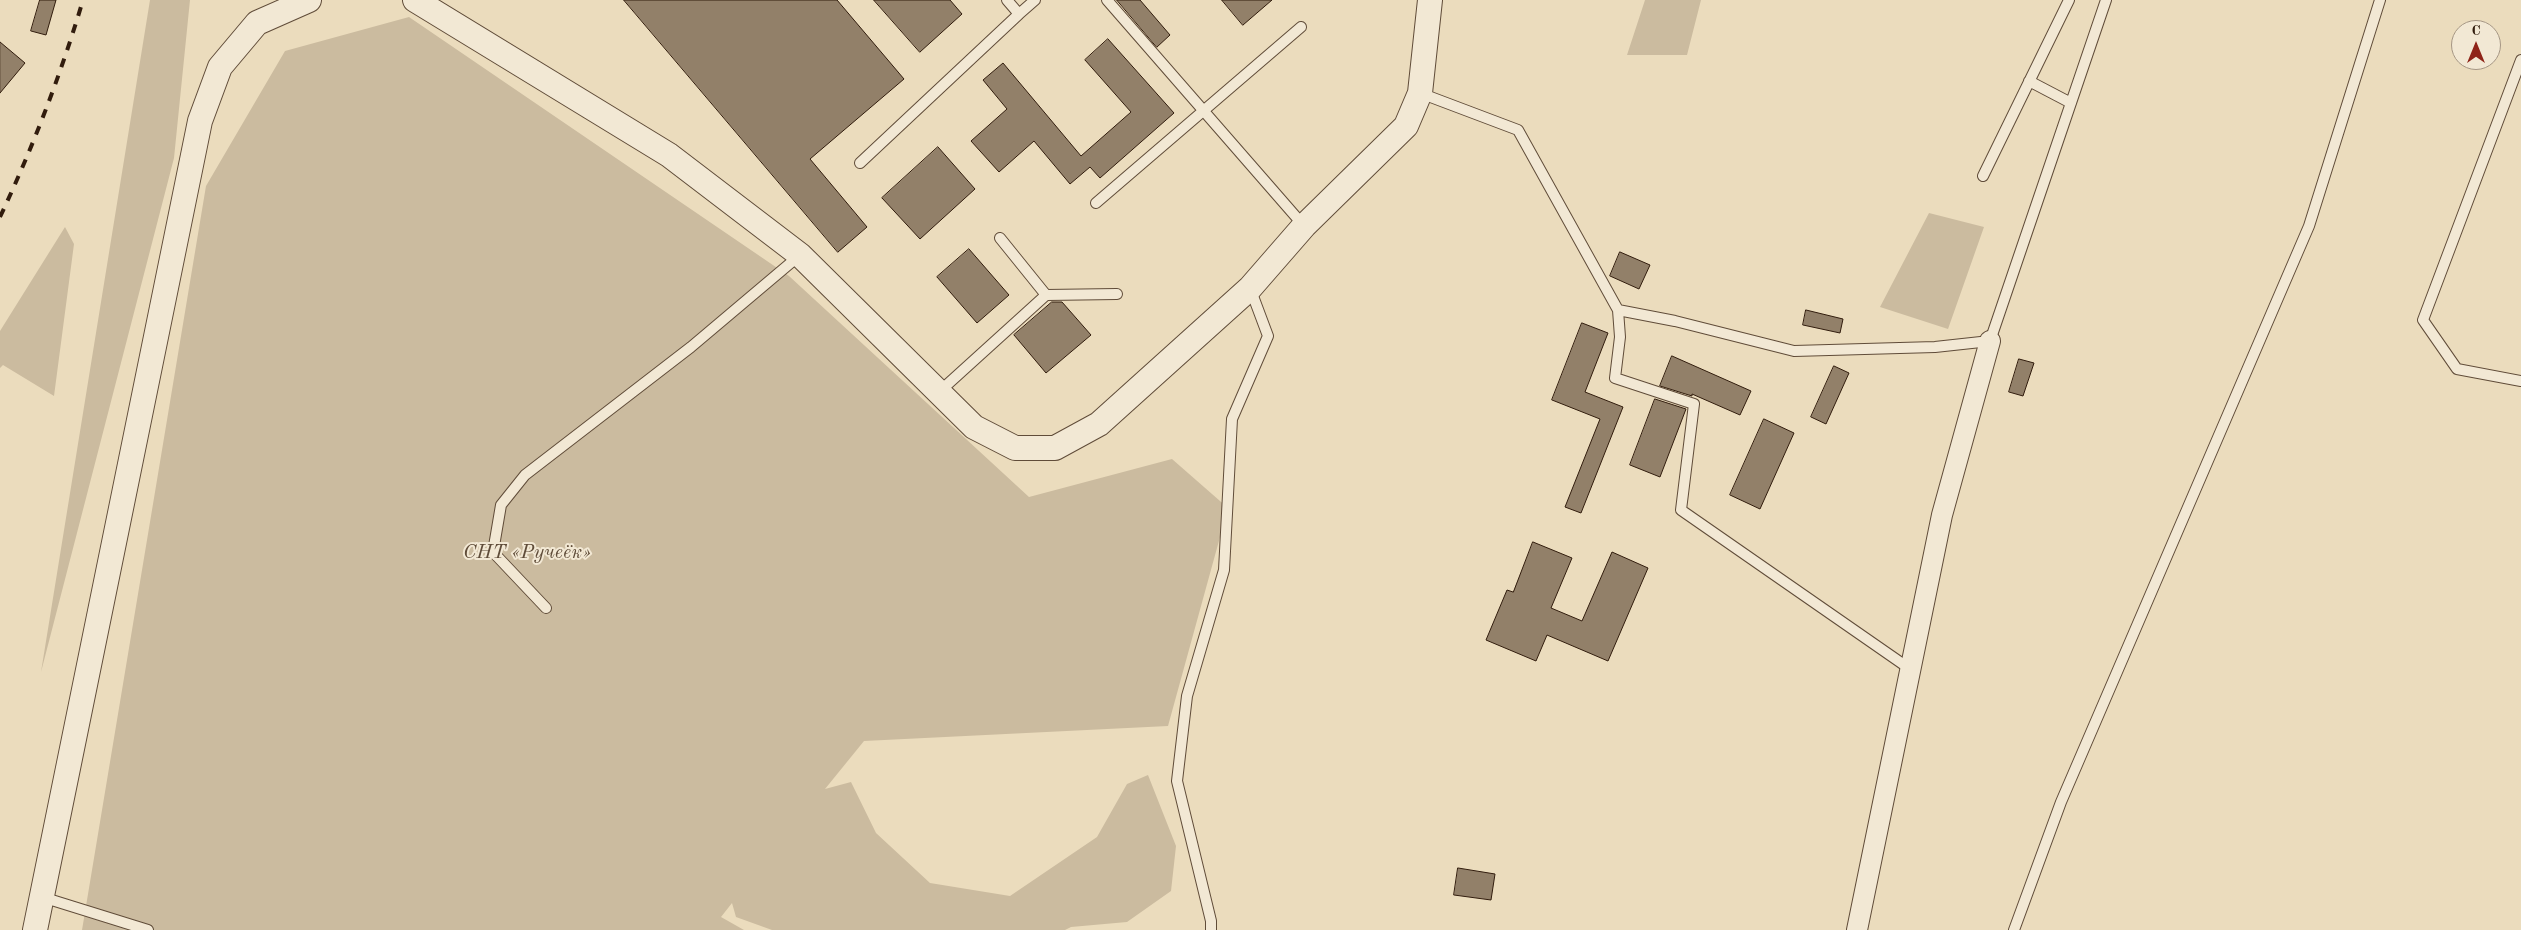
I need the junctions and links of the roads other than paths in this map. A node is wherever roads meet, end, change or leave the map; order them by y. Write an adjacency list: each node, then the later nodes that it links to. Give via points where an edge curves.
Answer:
1 (309, 0): 32 (street, via 257,23 220,67 200,121)
2 (416, 0): 22 (street, via 669,155)
3 (1007, 0): 10 (lane)
4 (1035, 0): 10 (lane)
5 (1108, 0): 16 (lane)
6 (1430, 0): 14 (street)
7 (2070, 0): 13 (lane)
8 (2106, 0): 15 (lane)
9 (2380, 0): 37 (lane, via 2309,226 2061,802)
10 (1019, 14): 17 (lane)
11 (1301, 28): 16 (lane)
12 (2521, 60): 28 (lane, via 2423,320 2457,369)
13 (2030, 82): 15 (lane); 18 (lane)
14 (1420, 93): 20 (street, via 1406,126); 26 (lane, via 1518,130)
15 (2071, 103): 27 (lane)
16 (1204, 111): 19 (lane); 20 (lane)
17 (860, 163)
18 (1983, 176)
19 (1096, 203)
20 (1304, 226): 23 (street)
21 (1000, 238): 24 (lane)
22 (800, 256): 29 (street); 30 (lane, via 691,347 525,475 501,505 493,552)
23 (1250, 288): 29 (street, via 1099,424 1055,448 1016,448 974,427); 35 (lane, via 1268,336 1232,419 1224,570 1187,696 1177,781 1212,921)
24 (1046, 294): 25 (lane); 29 (lane)
25 (1117, 294)
26 (1618, 310): 27 (lane, via 1794,351 1935,347); 31 (lane, via 1620,337 1615,378 1694,404 1681,510)
27 (1990, 341): 31 (street, via 1942,515)
28 (2521, 380)
29 (939, 392)
30 (546, 608)
31 (1910, 669): 36 (street)
32 (42, 897): 33 (street); 34 (lane)
33 (35, 930)
34 (148, 930)
35 (1211, 930)
36 (1857, 930)
37 (2014, 930)

